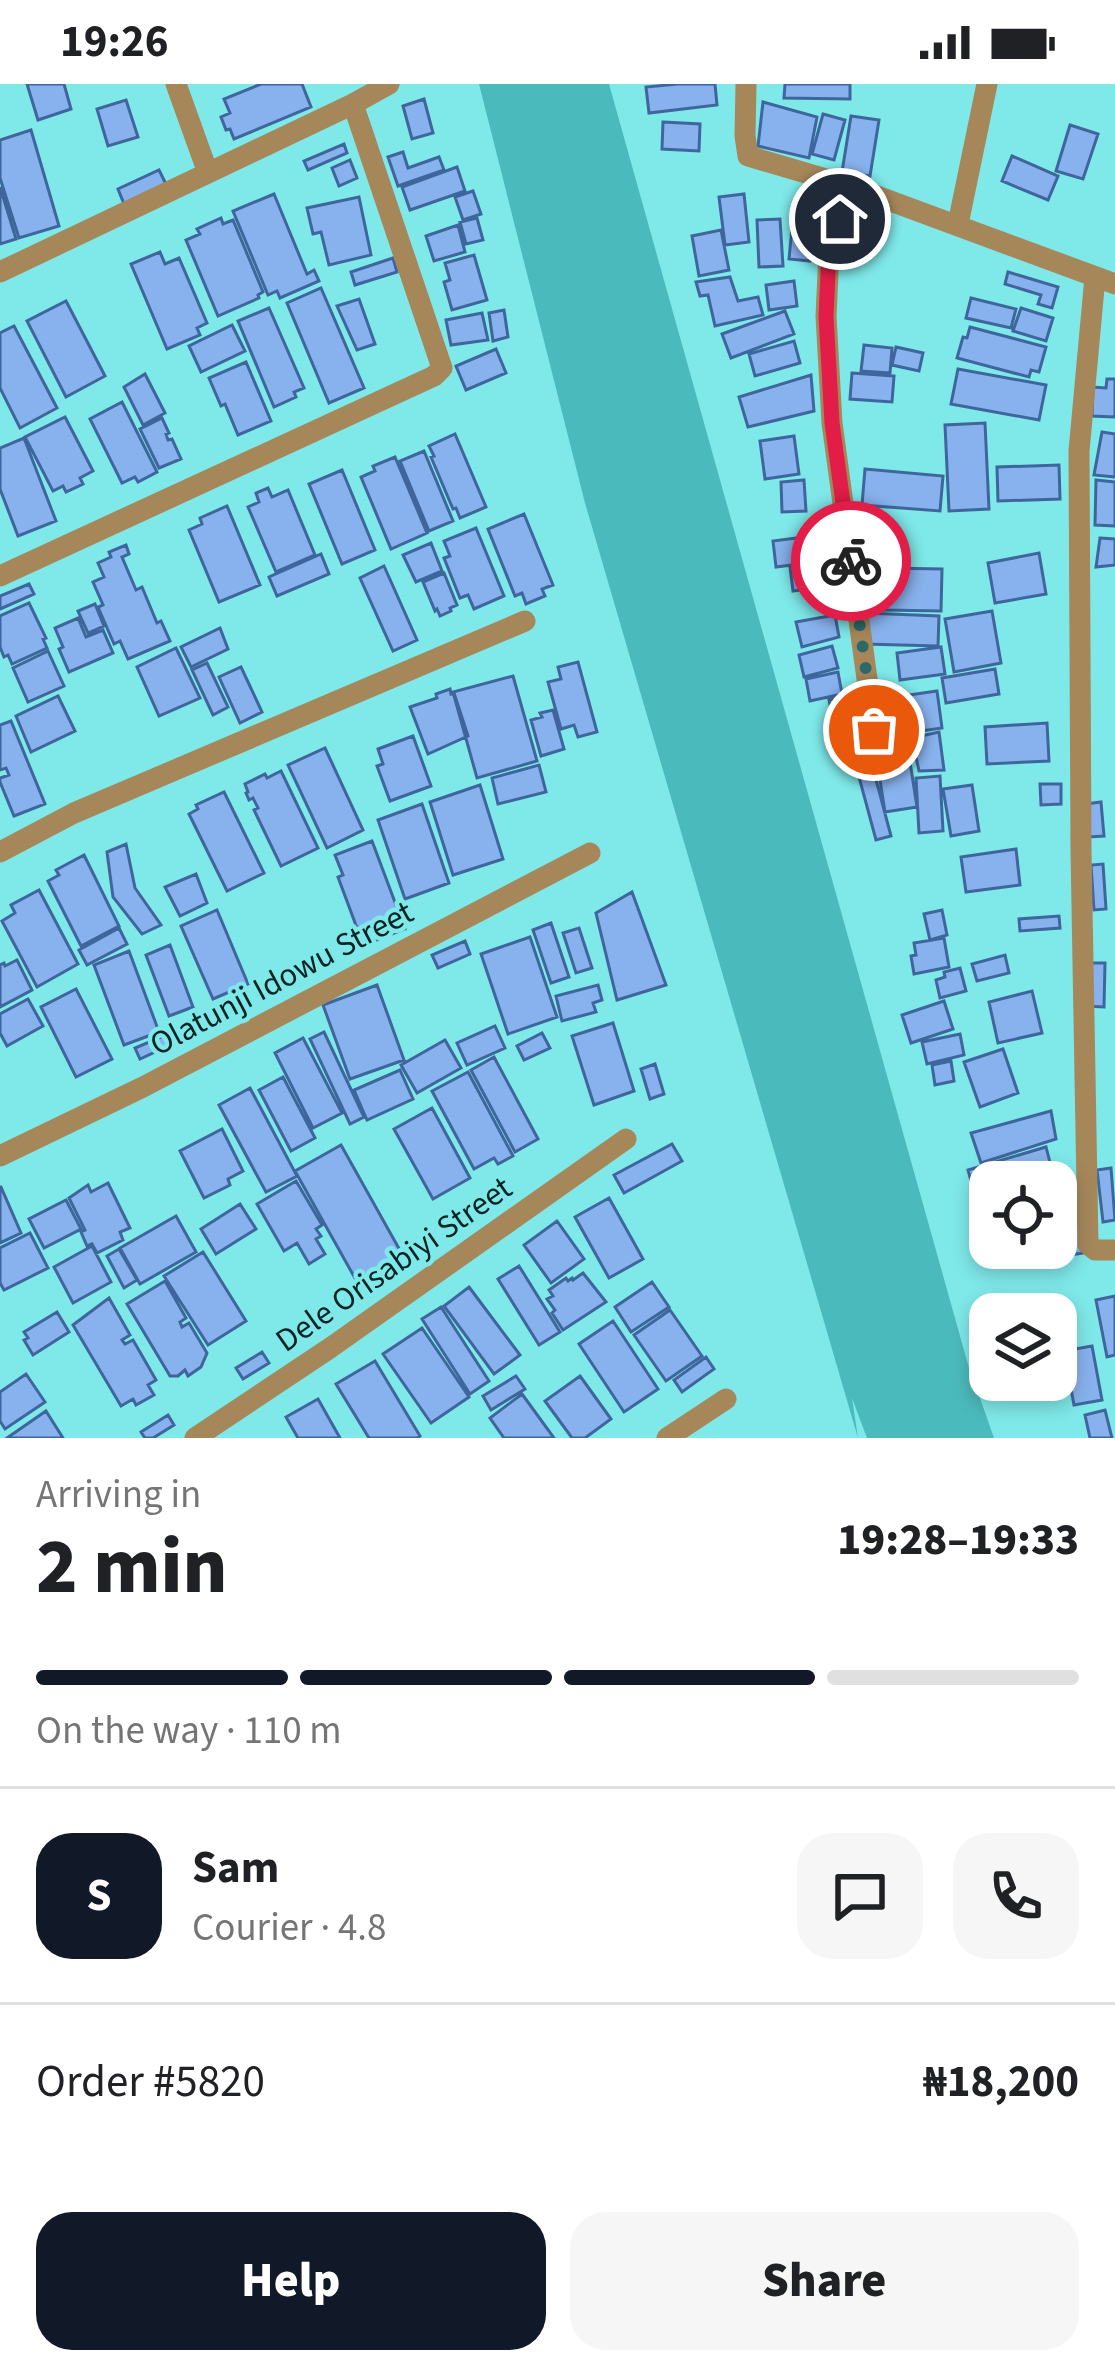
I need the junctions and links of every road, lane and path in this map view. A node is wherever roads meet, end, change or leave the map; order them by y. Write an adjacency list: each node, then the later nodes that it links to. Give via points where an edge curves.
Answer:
1 (176, 84): 6 (street)
2 (389, 84): 5 (street)
3 (746, 84): 7 (street, via 748,156)
4 (987, 84): 8 (street)
5 (353, 104): 6 (street); 11 (street, via 442,368)
6 (208, 173): 9 (street)
7 (850, 186): 8 (street); 13 (street, via 829,252 826,316 832,423)
8 (958, 224): 10 (street)
9 (0, 272)
10 (1105, 280): 18 (street, via 1079,451 1081,850 1088,1244)
11 (0, 576)
12 (525, 621): 14 (street)
13 (874, 730)
14 (0, 852)
15 (590, 853): 17 (street, Olatunji Idowu Street)
16 (626, 1139): 20 (street, Dele Orisabiyi Street)
17 (0, 1156)
18 (1115, 1250)
19 (726, 1400): 21 (street)
20 (195, 1438)
21 (667, 1438)

